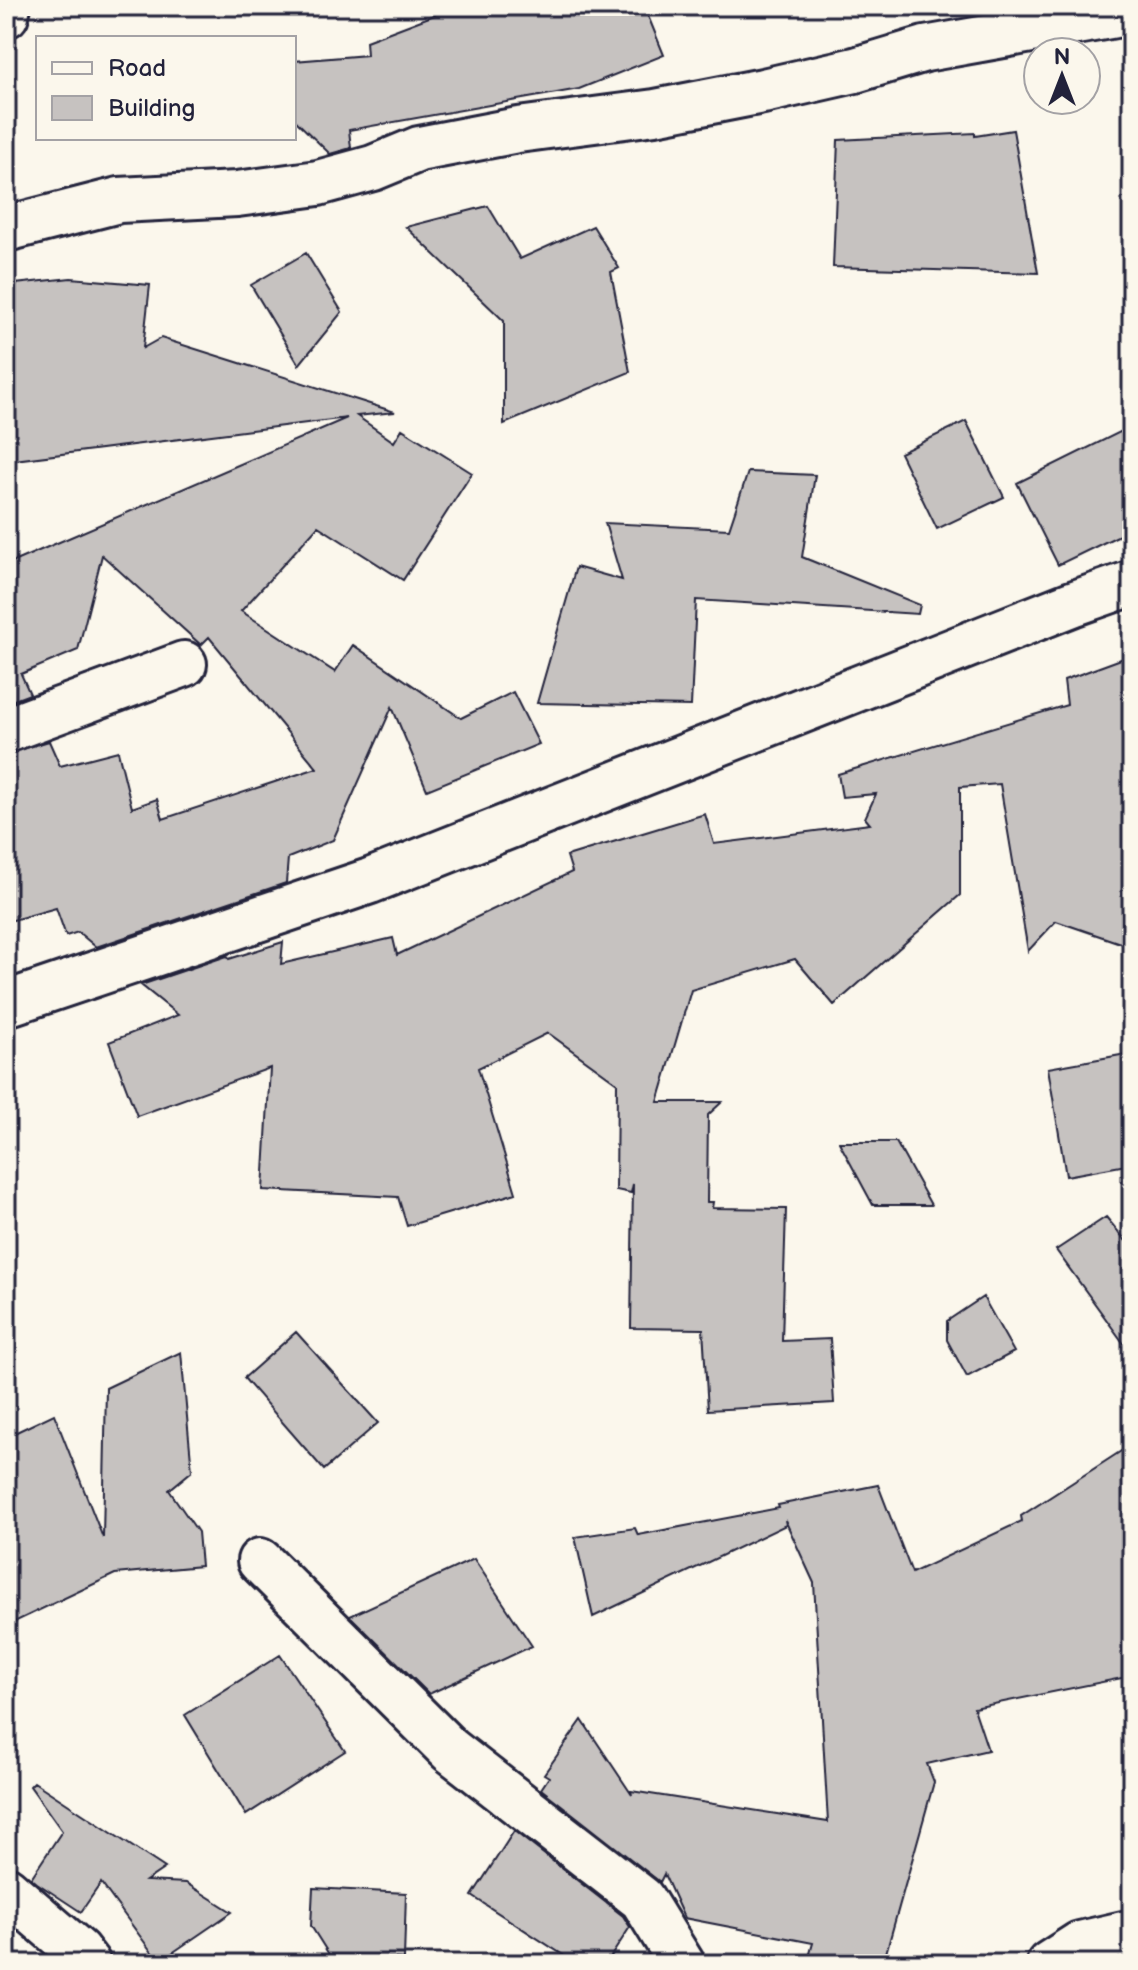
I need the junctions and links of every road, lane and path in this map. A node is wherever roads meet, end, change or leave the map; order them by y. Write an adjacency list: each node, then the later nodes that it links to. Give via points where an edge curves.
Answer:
1 (8, 6): 3 (street)
2 (1132, 12): 4 (street, via 925,49 855,70 655,112 419,149 318,183 237,194 119,200)
3 (6, 15)
4 (6, 229)
5 (1132, 583): 8 (street, via 370,881)
6 (184, 664): 7 (street)
7 (6, 730)
8 (6, 1004)
9 (260, 1561): 13 (street, via 450,1750 642,1899)
10 (6, 1889): 12 (street)
11 (1132, 1932): 14 (street, via 1080,1944)
12 (88, 1964)
13 (682, 1964)
14 (1049, 1964)

